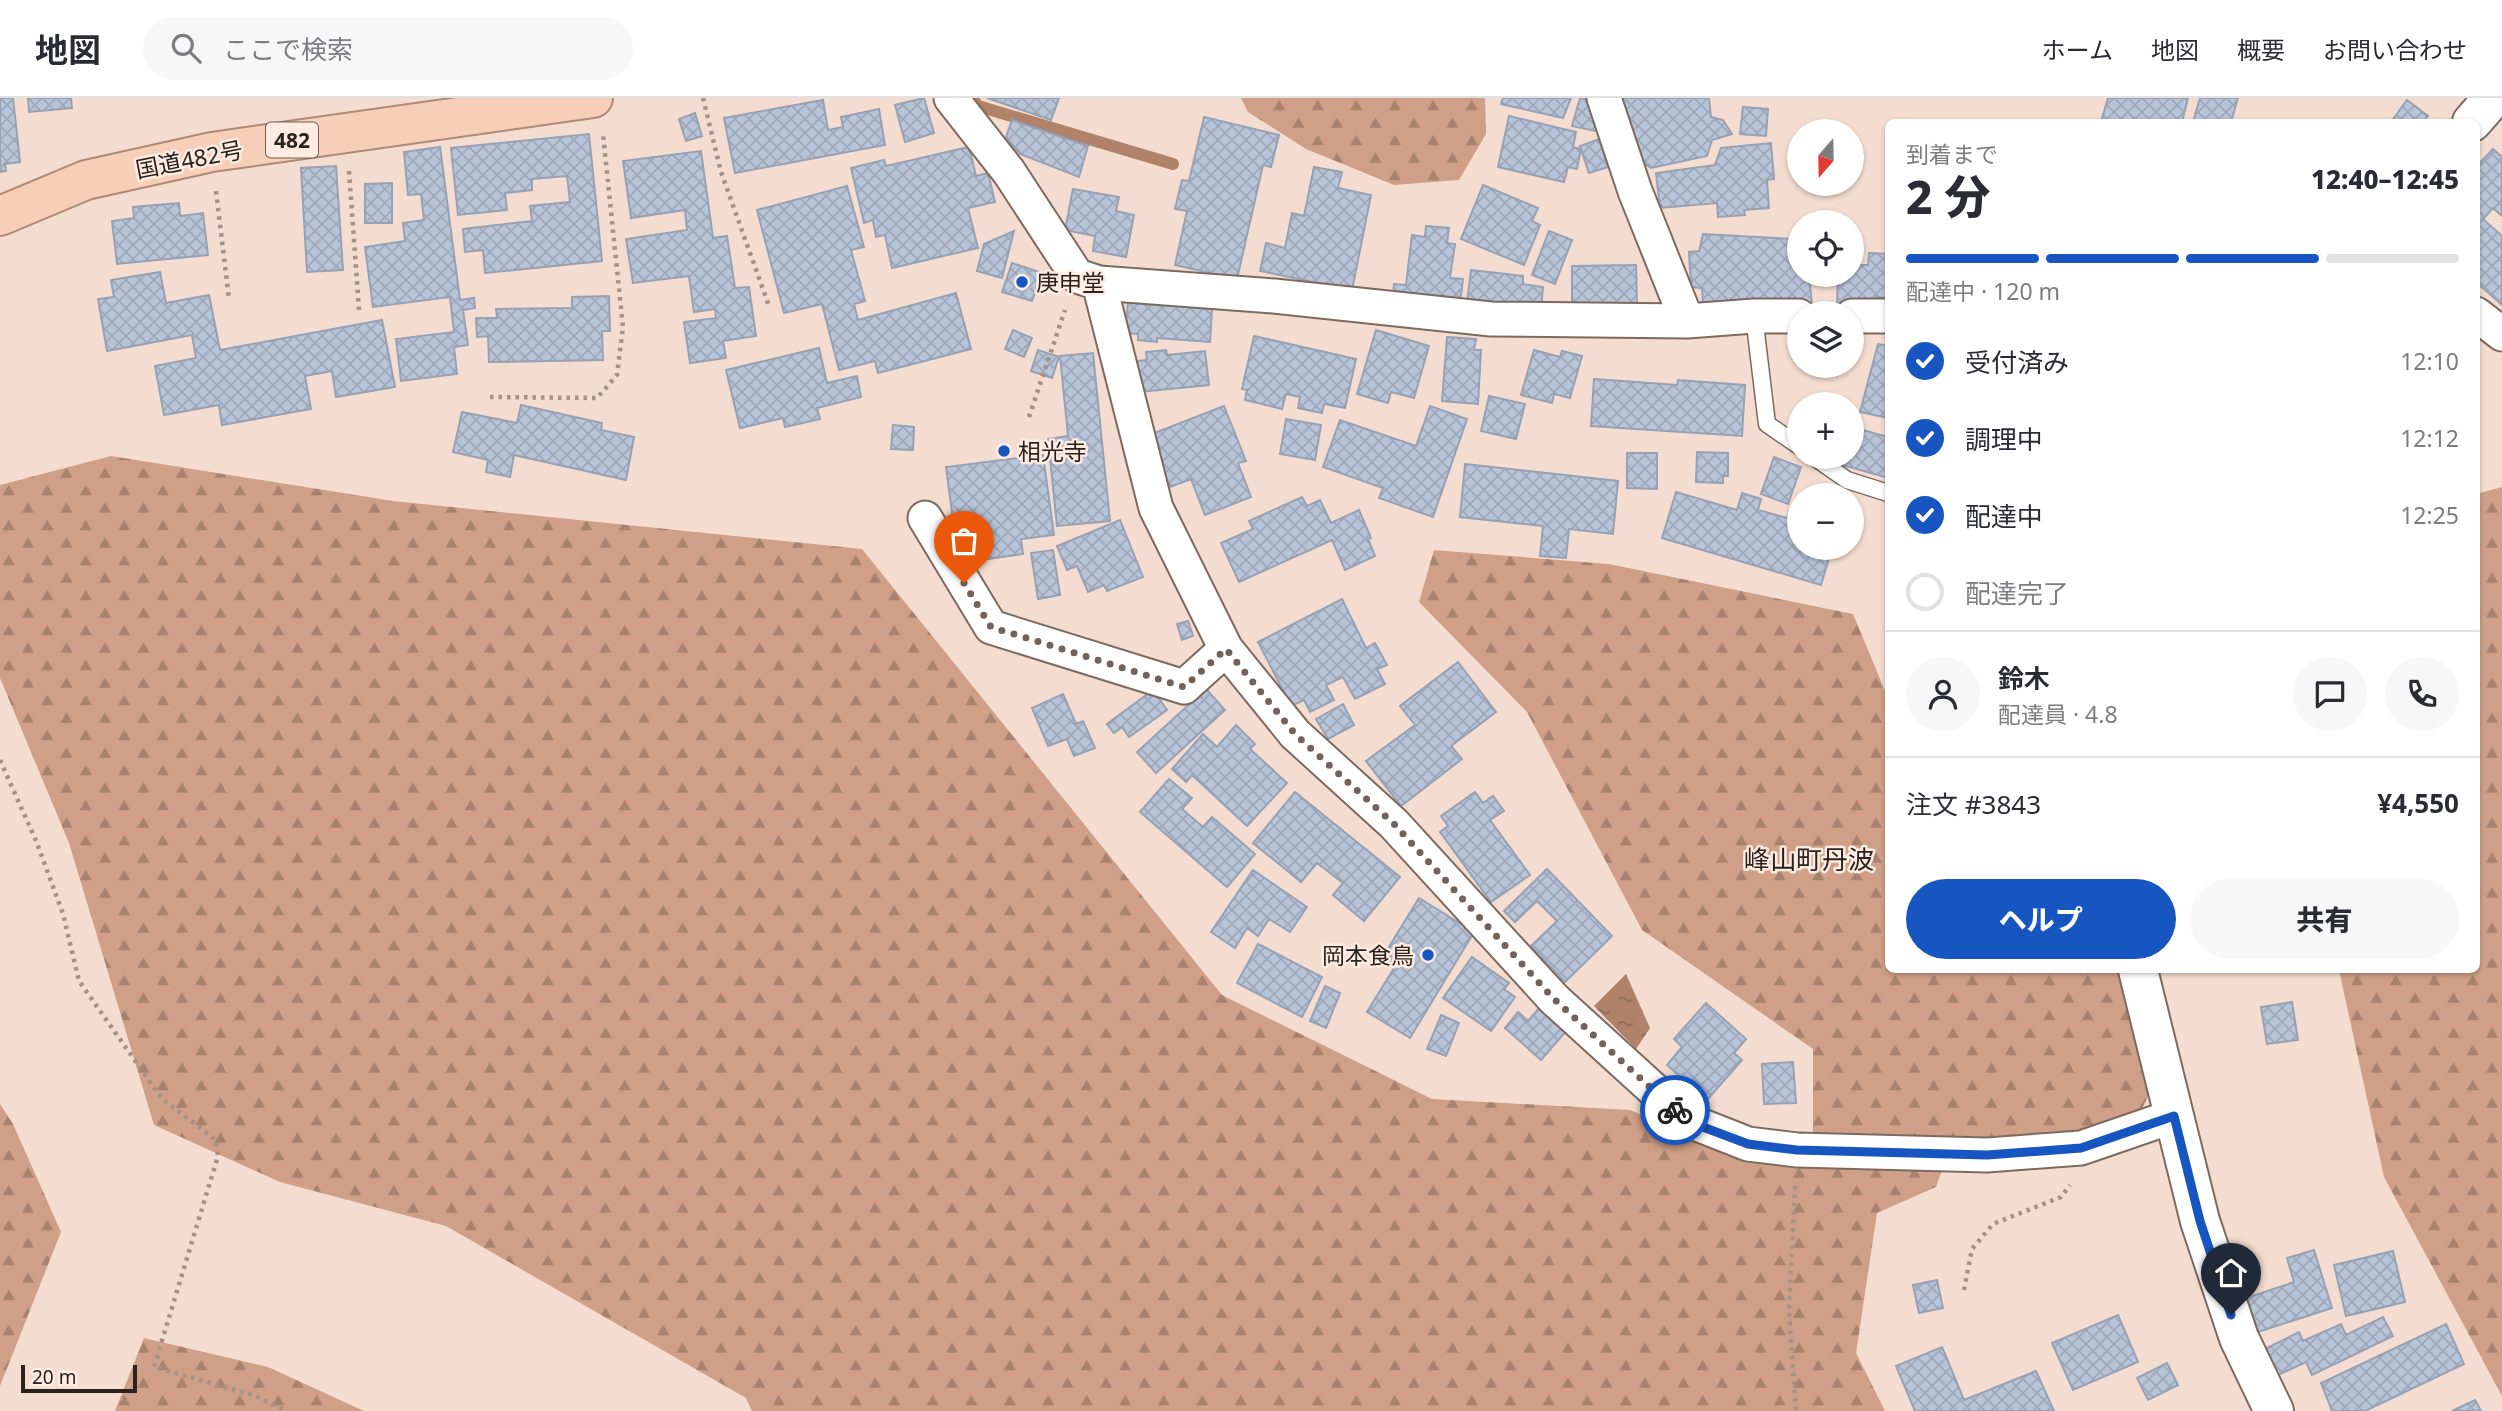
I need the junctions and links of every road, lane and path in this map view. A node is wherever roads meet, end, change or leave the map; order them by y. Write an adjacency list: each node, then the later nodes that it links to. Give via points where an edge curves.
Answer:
1 (703, 98): 10 (path, via 721,172)
2 (951, 98): 8 (street)
3 (1605, 98): 17 (street, via 1635,191)
4 (598, 111): 5 (highway, 国道482号 / 482); 19 (path, via 623,327 618,375 597,398)
5 (346, 133): 6 (highway, 国道482号 / 482); 11 (path)
6 (212, 152): 7 (highway, 国道482号 / 482, via 86,180); 9 (path)
7 (0, 216)
8 (1088, 280): 17 (street, via 1490,319); 20 (path); 25 (street, via 1156,509)
9 (229, 299)
10 (769, 306)
11 (359, 310)
12 (1754, 316): 13 (street); 17 (street); 21 (lane, via 1767,424)
13 (1787, 316)
14 (1864, 316): 15 (street)
15 (1885, 316)
16 (2480, 317): 18 (street)
17 (1687, 321)
18 (2502, 334)
19 (490, 397)
20 (1029, 417)
21 (1787, 438)
22 (1831, 469): 23 (lane, via 1847,480)
23 (1885, 492)
24 (925, 518): 25 (street, via 991,627 1184,687)
25 (1226, 649): 30 (street, via 1295,734 1394,824 1554,999 1687,1121 1748,1144)
26 (0, 760): 32 (path, via 63,914 79,981 162,1099 216,1140 218,1156 154,1367 253,1395)
27 (2139, 973): 28 (main road)
28 (2174, 1116): 29 (street); 34 (main road, via 2200,1221 2239,1338)
29 (2081, 1148): 30 (street, via 1987,1155); 31 (path, via 2079,1172 2061,1198 1993,1224 1972,1249)
30 (1797, 1150): 33 (path, via 1789,1312)
31 (1964, 1290)
32 (287, 1411)
33 (1796, 1411)
34 (2274, 1411)

